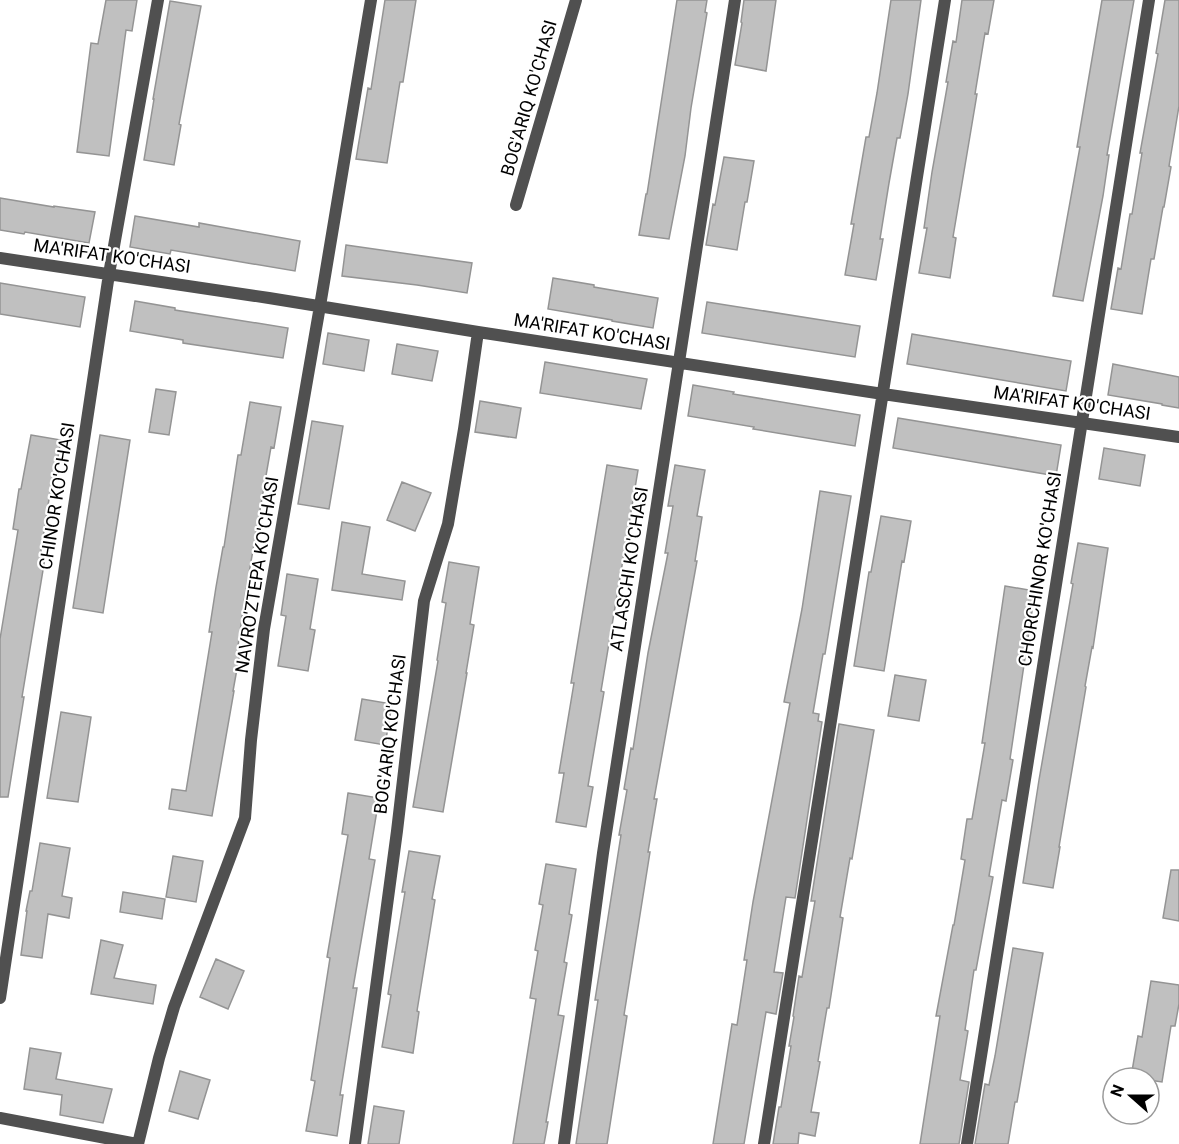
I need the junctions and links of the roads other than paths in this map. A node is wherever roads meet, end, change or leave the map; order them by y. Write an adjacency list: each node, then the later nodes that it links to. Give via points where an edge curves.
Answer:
1 (158, 0): 9 (street, CHINOR KO'CHASI)
2 (371, 0): 10 (street, NAVRO'ZTEPA KO'CHASI)
3 (576, 0): 7 (street, BOG'ARIQ KO'CHASI)
4 (735, 0): 12 (street, ATLASCHI KO'CHASI)
5 (945, 0): 13 (street)
6 (1149, 0): 14 (street, CHORCHINOR KO'CHASI)
7 (516, 205)
8 (0, 258): 9 (street, MA'RIFAT KO'CHASI)
9 (109, 274): 10 (street, MA'RIFAT KO'CHASI); 16 (street, CHINOR KO'CHASI)
10 (320, 306): 11 (street, MA'RIFAT KO'CHASI); 18 (street, NAVRO'ZTEPA KO'CHASI, via 264,629 245,818 174,1007)
11 (478, 332): 12 (street, MA'RIFAT KO'CHASI); 19 (street, BOG'ARIQ KO'CHASI, via 448,524 424,601)
12 (680, 363): 13 (street, MA'RIFAT KO'CHASI); 20 (street, ATLASCHI KO'CHASI, via 603,853)
13 (883, 394): 14 (street, MA'RIFAT KO'CHASI); 21 (street)
14 (1081, 423): 15 (street, MA'RIFAT KO'CHASI); 22 (street, CHORCHINOR KO'CHASI)
15 (1179, 437)
16 (0, 998)
17 (0, 1118): 18 (street)
18 (137, 1144)
19 (356, 1144)
20 (564, 1144)
21 (764, 1144)
22 (967, 1144)

